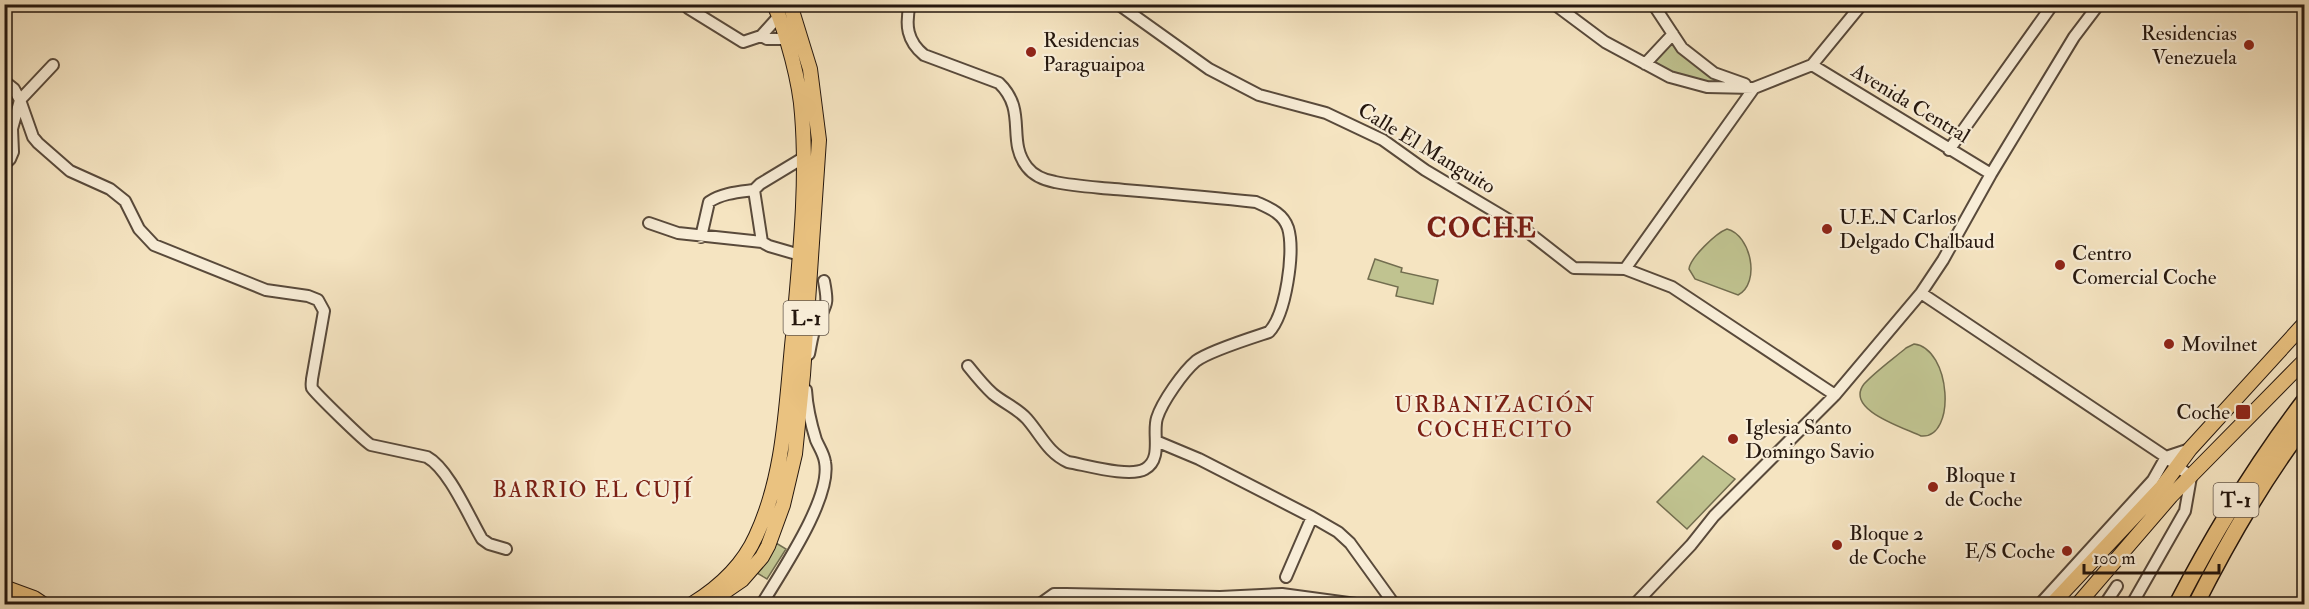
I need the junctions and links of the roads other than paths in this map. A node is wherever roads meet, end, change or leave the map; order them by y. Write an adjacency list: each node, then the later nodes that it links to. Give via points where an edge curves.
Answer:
1 (790, 4): 33 (main road, L-1, via 810,69 819,140)
2 (910, 4): 39 (street, via 906,24 914,47 924,55 999,83 1008,92 1014,103 1019,155 1040,178 1074,185 1256,202 1278,212 1288,226 1291,250 1276,325 1269,332 1198,360 1186,371 1160,411)
3 (1118, 4): 29 (street, Calle El Manguito, via 1209,69 1259,94 1326,113 1383,140 1524,229 1574,268)
4 (1554, 4): 14 (street, via 1605,42)
5 (1653, 4): 11 (street)
6 (1862, 4): 16 (street)
7 (2053, 4): 20 (street)
8 (2096, 6): 23 (street)
9 (688, 8): 12 (street, via 743,42)
10 (777, 10): 12 (street); 13 (main road, L-1)
11 (1673, 34): 14 (street); 18 (street, via 1682,48 1714,73)
12 (761, 36): 13 (street)
13 (786, 39): 21 (main road, L-1, via 802,111)
14 (1645, 64): 18 (street, via 1670,77 1707,87)
15 (53, 65): 19 (street)
16 (1812, 65): 18 (street); 20 (street, Avenida Central)
17 (4, 81): 19 (street)
18 (1754, 88): 29 (street)
19 (20, 100): 22 (street, via 12,129 13,152); 45 (street, via 38,143 70,171 110,189 125,201 139,230 154,245 266,290 318,300 324,311 311,387 363,441 433,460 482,539)
20 (1949, 150): 23 (street, Avenida Central)
21 (803, 158): 24 (street); 28 (main road, L-1)
22 (4, 165)
23 (1991, 174): 31 (street)
24 (754, 190): 26 (street, via 709,202); 27 (street)
25 (649, 223): 26 (street)
26 (701, 237): 27 (street)
27 (762, 242): 28 (street)
28 (800, 255): 53 (main road, L-1, via 783,431 770,498 756,537 742,560 724,580)
29 (1625, 269): 36 (street, Calle El Manguito, via 1672,287)
30 (824, 281): 33 (street, via 828,301)
31 (1921, 293): 36 (street); 41 (street)
32 (2304, 324): 40 (main road)
33 (810, 326): 54 (main road, L-1, via 795,454 774,531 751,570); 55 (street, via 805,374 807,404 825,461 826,480 820,501)
34 (2304, 361): 43 (main road)
35 (968, 366): 39 (street, via 994,395 1027,419 1053,453 1068,462 1138,472 1151,464)
36 (1835, 395): 59 (street, via 1714,516)
37 (2304, 401): 65 (highway, T-1, via 2232,506)
38 (2304, 426): 66 (highway, T-1, via 2248,511)
39 (1156, 441): 44 (street)
40 (2190, 449): 41 (street); 42 (main road)
41 (2166, 457): 42 (street); 60 (street, via 2153,480)
42 (2178, 465): 43 (street); 61 (main road)
43 (2190, 477): 62 (main road); 64 (street, via 2185,511)
44 (1312, 516): 46 (street); 58 (street, via 1350,543)
45 (506, 549)
46 (1286, 577)
47 (2116, 586): 63 (street)
48 (4, 587): 52 (main road)
49 (4, 597): 51 (main road)
50 (1220, 601): 56 (street, via 1054,594); 57 (street, via 1282,594)
51 (26, 604)
52 (43, 604)
53 (692, 604)
54 (707, 604)
55 (762, 604)
56 (1040, 604)
57 (1356, 604)
58 (1394, 604)
59 (1635, 604)
60 (2040, 604)
61 (2052, 604)
62 (2078, 604)
63 (2105, 604)
64 (2132, 604)
65 (2177, 604)
66 (2196, 604)

